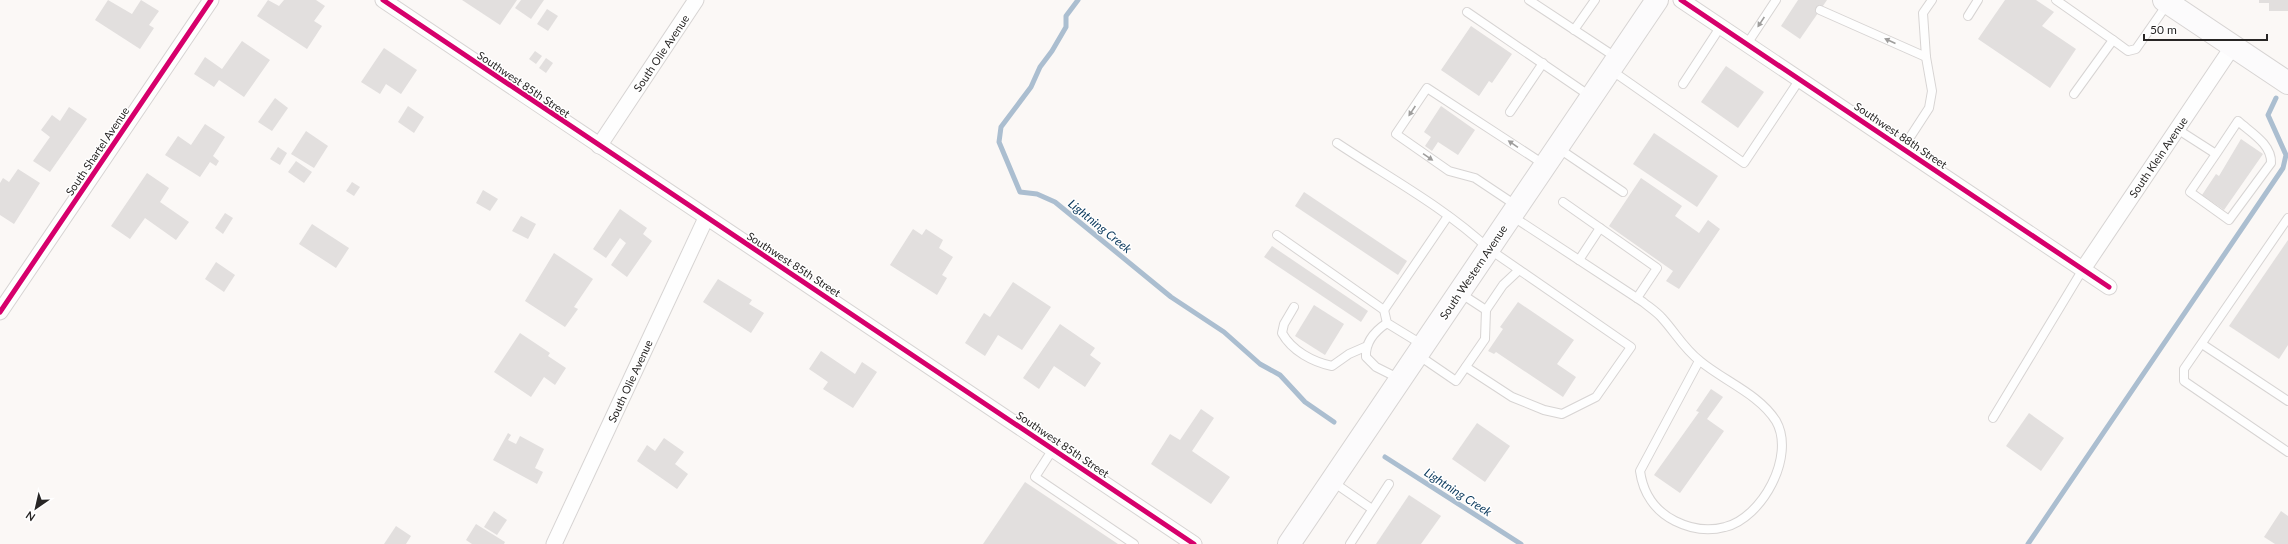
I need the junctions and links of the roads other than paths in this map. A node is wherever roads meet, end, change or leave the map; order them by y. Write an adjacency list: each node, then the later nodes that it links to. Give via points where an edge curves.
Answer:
1 (211, 0): 55 (street, South Shartel Avenue)
2 (382, 0): 32 (street, Southwest 85th Street)
3 (696, 0): 32 (street, South Olie Avenue)
4 (1529, 0): 17 (lane)
5 (1595, 0): 17 (lane)
6 (1657, 0): 23 (main road, South Western Avenue)
7 (1681, 0): 16 (street, Southwest 88th Street)
8 (1776, 0): 19 (lane, one-way to 19)
9 (1932, 0): 21 (lane, via 1923,13)
10 (1978, 0): 15 (lane)
11 (2057, 0): 18 (lane)
12 (2166, 1): 18 (lane, via 2136,49 2128,51); 20 (main road)
13 (1820, 10): 21 (lane, one-way to 13)
14 (1467, 12): 22 (lane)
15 (1968, 16)
16 (1721, 26): 19 (street, Southwest 88th Street); 26 (lane)
17 (1574, 30): 23 (lane)
18 (2113, 40): 27 (lane)
19 (1747, 44): 24 (street, Southwest 88th Street)
20 (2233, 46): 25 (main road); 30 (street, South Klein Avenue)
21 (1926, 57): 34 (lane, via 1932,91 1929,108)
22 (1543, 64): 28 (lane); 29 (lane)
23 (1614, 64): 24 (lane, via 1744,163); 28 (main road, South Western Avenue)
24 (1800, 79): 34 (street, Southwest 88th Street)
25 (2288, 83)
26 (1683, 84)
27 (2074, 94)
28 (1592, 97): 33 (main road, South Western Avenue)
29 (1510, 112)
30 (2177, 129): 35 (lane); 47 (street, South Klein Avenue)
31 (1338, 143): 40 (lane)
32 (599, 146): 41 (street, Southwest 85th Street)
33 (1557, 148): 36 (main road, South Western Avenue); 37 (lane)
34 (1903, 148): 47 (street, Southwest 88th Street)
35 (2216, 154): 35 (lane, via 2238,121 2263,142 2271,156 2271,163 2229,220 2190,192)
36 (1546, 166): 39 (main road, South Western Avenue); 39 (lane, one-way to 39, via 1427,88 1396,134 1449,171 1475,178)
37 (1623, 192)
38 (1563, 202): 43 (lane)
39 (1514, 212): 45 (main road, South Western Avenue); 46 (lane)
40 (1448, 216): 45 (lane); 53 (lane)
41 (706, 218): 65 (street, Southwest 85th Street); 70 (street, South Olie Avenue)
42 (2288, 218): 57 (lane)
43 (1600, 228): 46 (lane); 51 (lane, via 1657,268)
44 (1278, 235): 53 (lane)
45 (1489, 249): 48 (lane); 50 (main road, South Western Avenue)
46 (1579, 260): 51 (lane)
47 (2083, 268): 49 (street, Southwest 88th Street); 64 (lane)
48 (1519, 270): 54 (lane, via 1503,285); 61 (lane, via 1631,347 1596,397 1562,414 1544,410 1512,397)
49 (2110, 287)
50 (1460, 292): 54 (lane); 59 (main road, South Western Avenue)
51 (1636, 298): 60 (lane, via 1662,317 1682,344)
52 (1294, 307): 58 (lane, via 1282,333 1287,342 1311,359 1332,366 1349,354)
53 (1384, 310): 56 (lane)
54 (1486, 310): 61 (lane, via 1485,339)
55 (0, 312)
56 (1388, 323): 58 (lane, via 1378,328); 59 (lane)
57 (2202, 344): 63 (lane); 66 (lane, via 2184,369 2184,381)
58 (1365, 348): 62 (lane, via 1366,357 1371,362)
59 (1421, 350): 61 (lane, via 1456,381); 62 (main road, South Western Avenue)
60 (1699, 361): 60 (lane, via 1766,408 1776,423 1782,445 1780,465 1753,511 1726,527 1708,530 1687,526 1665,516 1642,485 1640,471)
61 (1466, 367)
62 (1401, 380): 67 (main road, South Western Avenue)
63 (2288, 401)
64 (1993, 418)
65 (1053, 449): 71 (lane, via 1035,477); 72 (street, Southwest 85th Street)
66 (2288, 452)
67 (1332, 482): 69 (lane); 73 (main road, South Western Avenue)
68 (1389, 484): 69 (lane)
69 (1372, 509): 74 (lane)
70 (554, 544)
71 (1134, 544)
72 (1194, 544)
73 (1290, 544)
74 (1350, 544)

